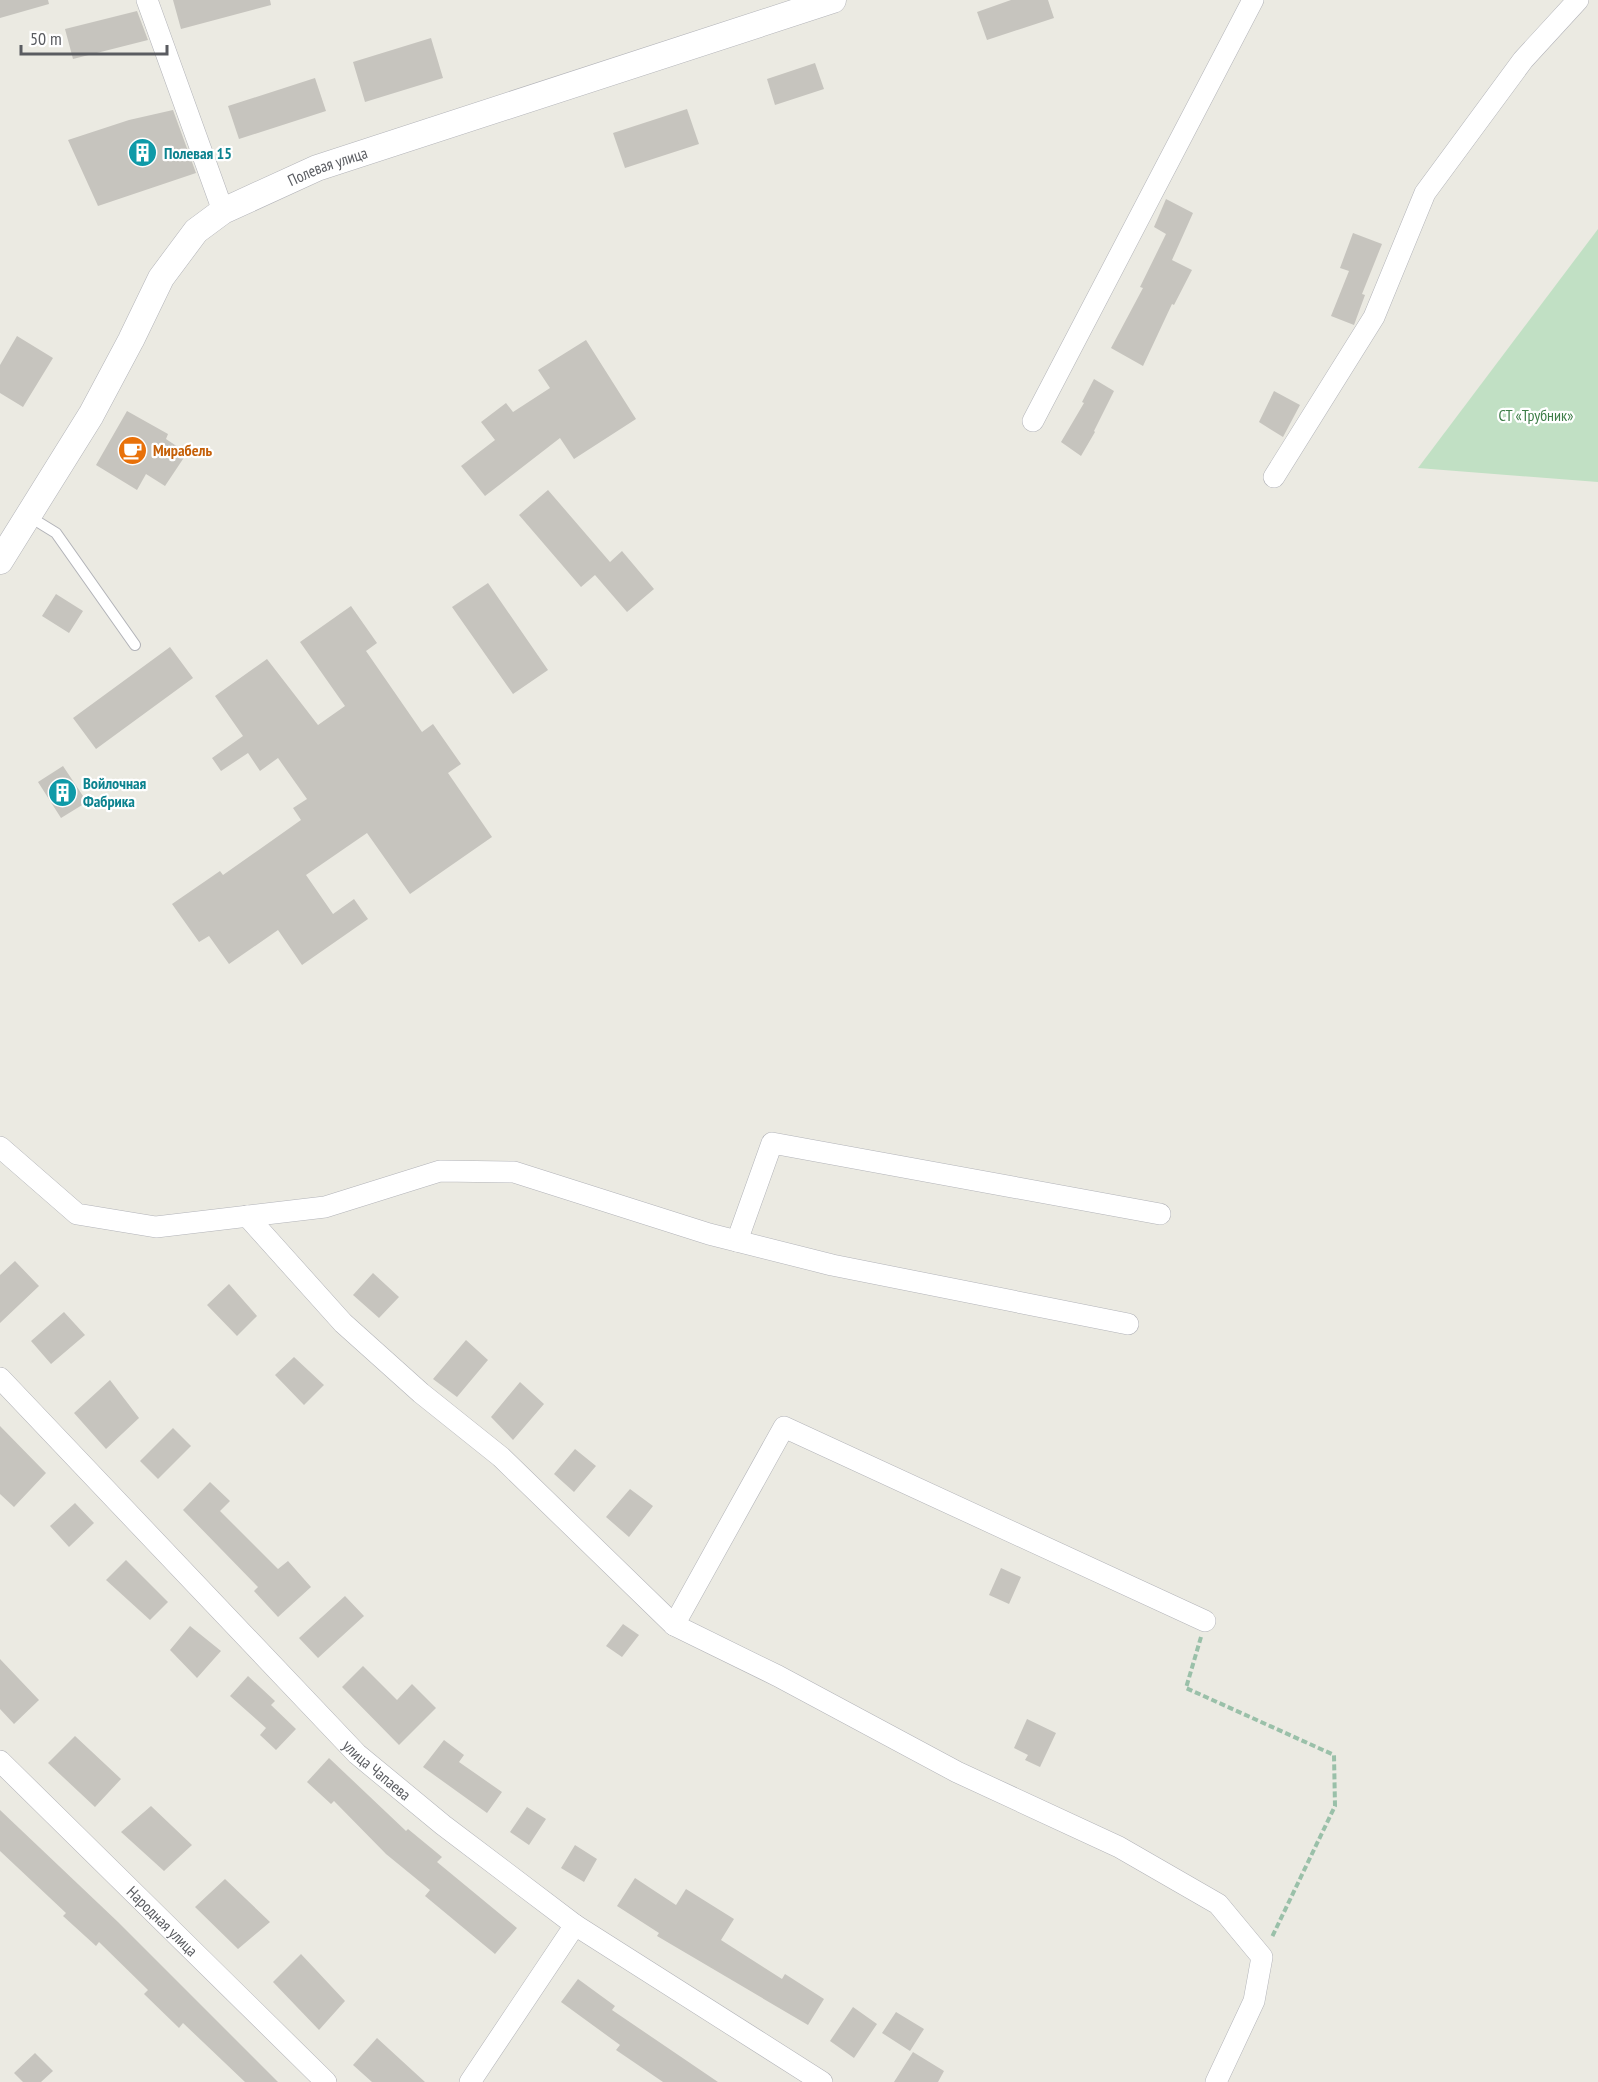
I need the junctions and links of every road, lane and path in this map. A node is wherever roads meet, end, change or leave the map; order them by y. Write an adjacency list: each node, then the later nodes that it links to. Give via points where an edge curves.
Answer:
1 (147, 0): 5 (street)
2 (833, 0): 5 (street, Полевая улица, via 317,168)
3 (1253, 0): 6 (street)
4 (1578, 0): 7 (street, via 1523,60 1425,193 1374,317)
5 (223, 212): 8 (street, Полевая улица, via 196,231 161,278 96,405)
6 (1033, 421)
7 (1274, 477)
8 (30, 517): 9 (street, Полевая улица); 10 (lane, via 56,533)
9 (0, 561)
10 (135, 645)
11 (0, 1147): 13 (street, via 77,1214 156,1227)
12 (1160, 1214): 14 (street, via 772,1143)
13 (247, 1216): 14 (street, via 325,1207 440,1171 514,1172); 18 (street, via 343,1323 421,1393 501,1456)
14 (737, 1241): 15 (street, via 832,1265)
15 (1128, 1324)
16 (0, 1378): 20 (street, улица Чапаева, via 357,1754 443,1825)
17 (1205, 1622): 18 (street, via 784,1427); 21 (path, via 1186,1688 1334,1755 1335,1806)
18 (674, 1625): 21 (street, via 957,1772 1119,1846 1218,1904)
19 (0, 1761): 22 (street, Народная улица)
20 (575, 1924): 23 (street); 24 (street, улица Чапаева)
21 (1262, 1957): 25 (street, via 1254,2001)
22 (326, 2082)
23 (470, 2082)
24 (822, 2082)
25 (1216, 2082)

